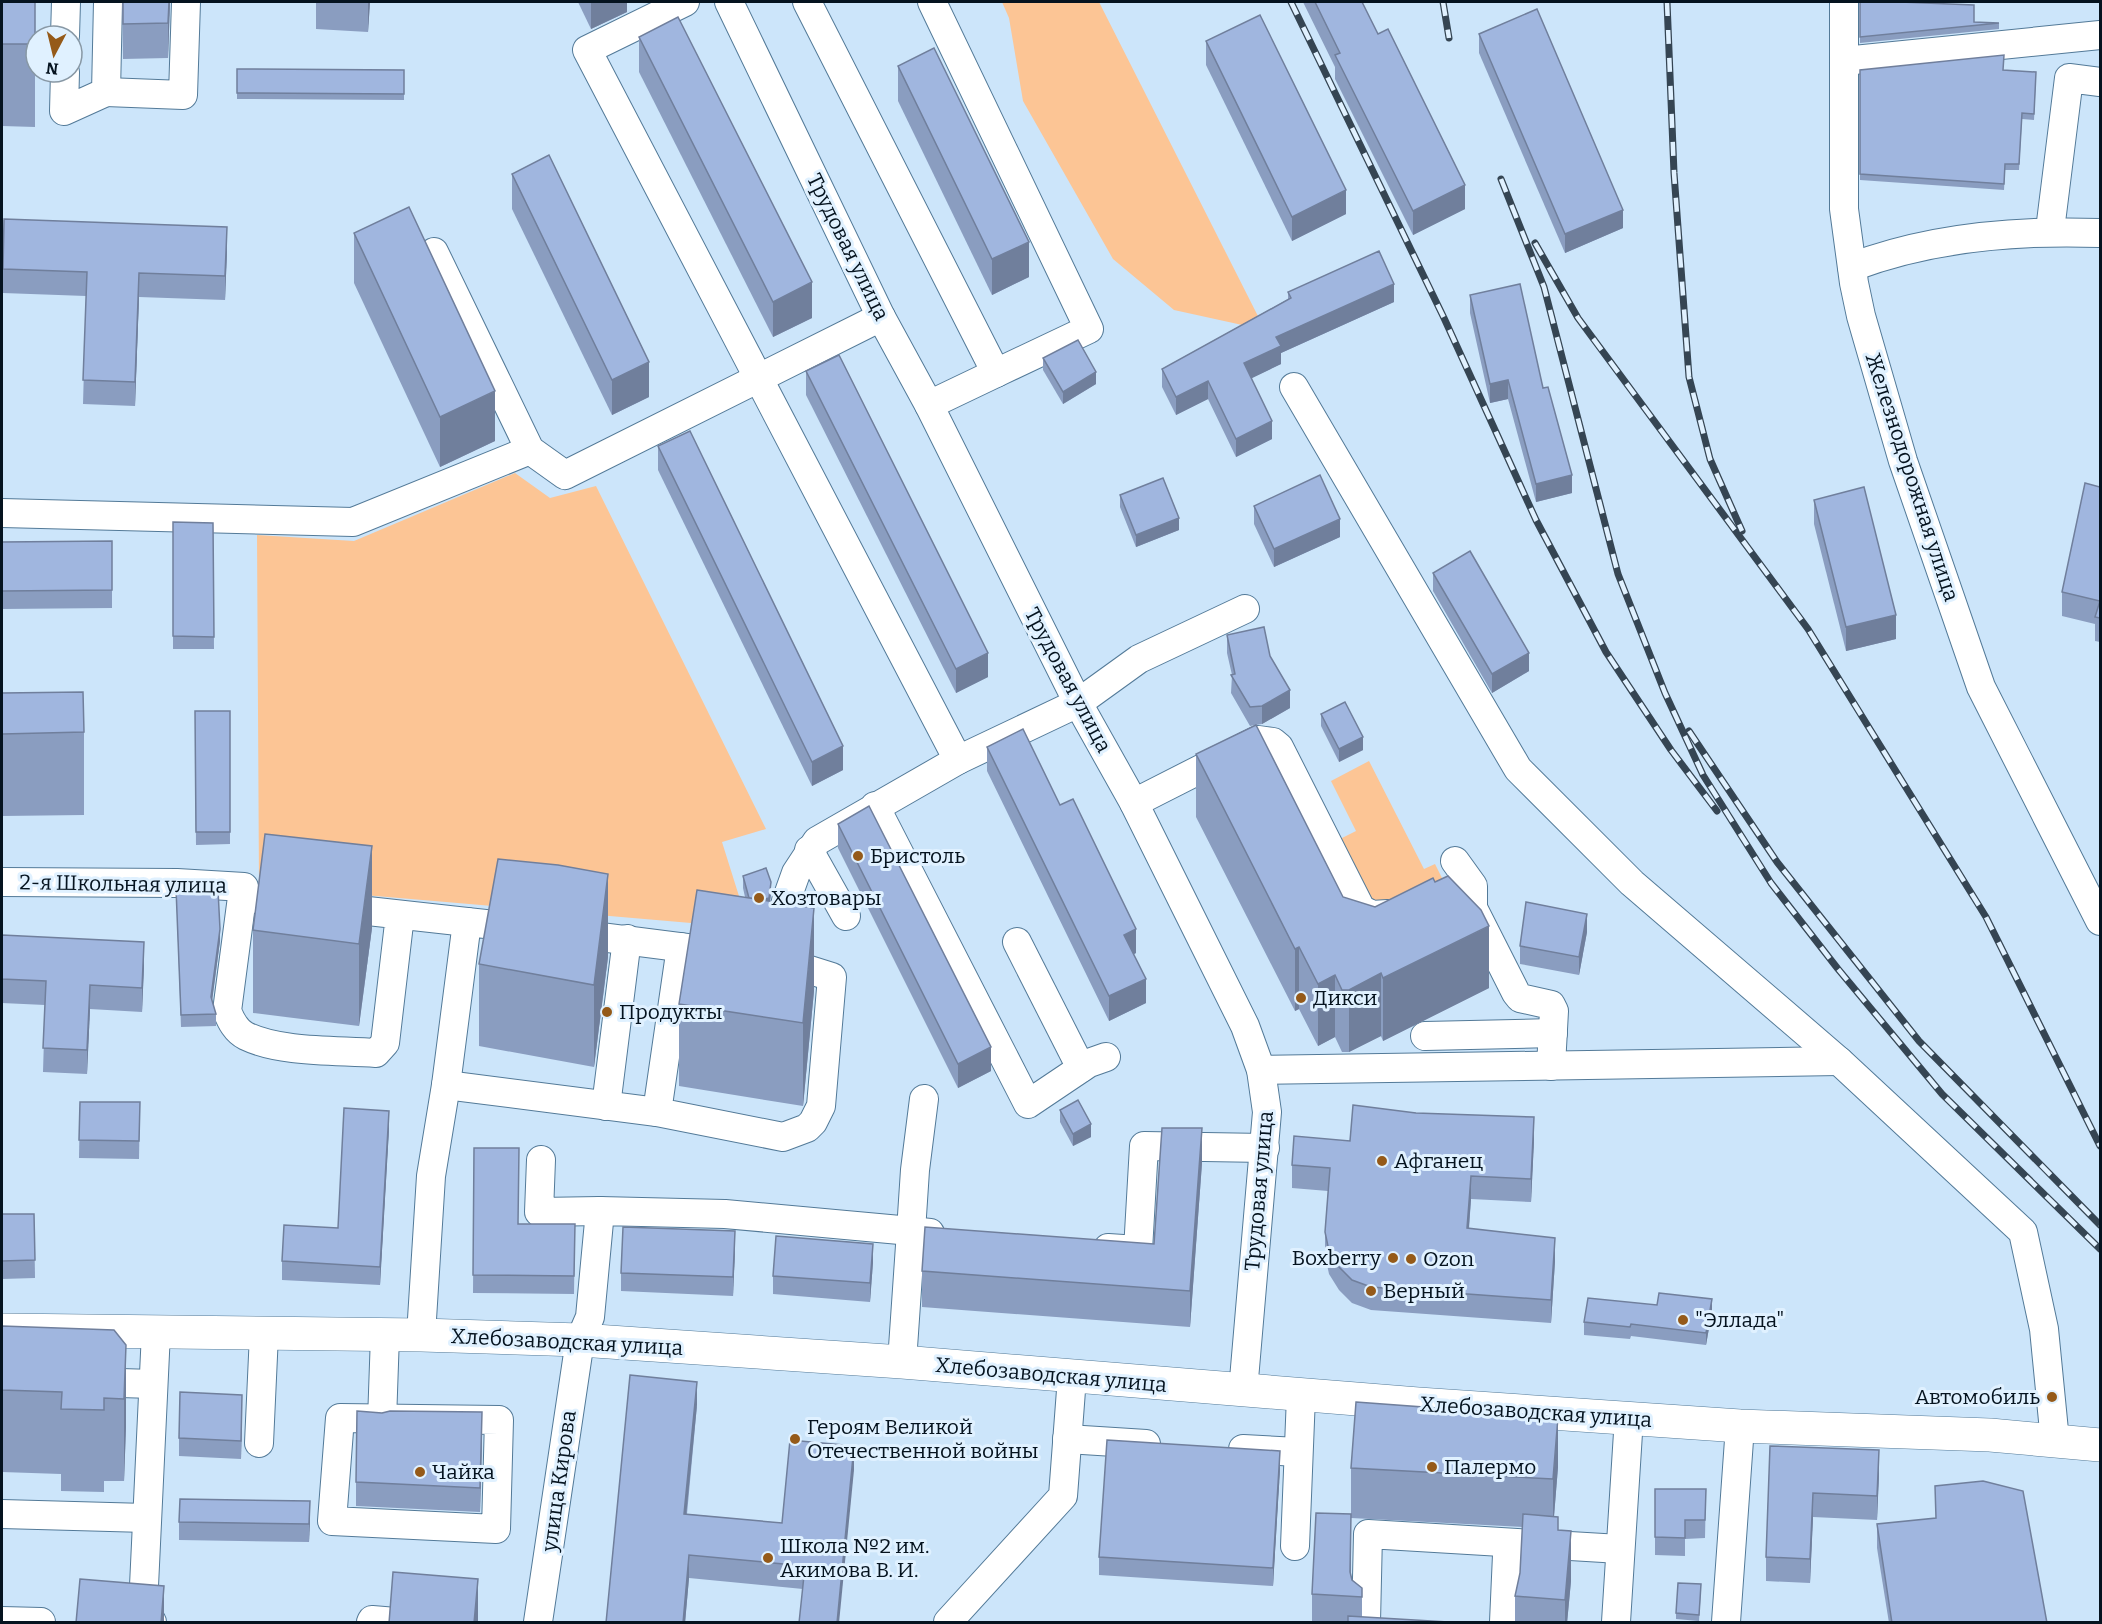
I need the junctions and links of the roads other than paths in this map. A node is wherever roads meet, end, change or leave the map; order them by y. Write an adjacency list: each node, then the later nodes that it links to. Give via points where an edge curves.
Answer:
1 (66, 2): 9 (street)
2 (108, 2): 14 (street)
3 (186, 2): 14 (street, via 183,95)
4 (685, 2): 21 (street, via 587,50)
5 (729, 2): 19 (street, Трудовая улица)
6 (807, 2): 20 (street)
7 (932, 2): 20 (street, via 1089,329)
8 (1844, 2): 11 (street, Железнодорожная улица)
9 (65, 24)
10 (2100, 35): 11 (street)
11 (1844, 61): 18 (street, Железнодорожная улица, via 1845,209)
12 (2100, 82): 15 (street, via 2069,78)
13 (65, 84): 14 (street, via 64,111)
14 (106, 92)
15 (2050, 230): 16 (street); 18 (street, via 1969,237 1880,256)
16 (2100, 233)
17 (434, 252): 24 (street)
18 (1851, 267): 38 (street, Железнодорожная улица, via 1861,316 1903,461 1982,687)
19 (881, 317): 21 (street); 23 (street, Трудовая улица)
20 (996, 373): 23 (street)
21 (760, 377): 24 (street, via 565,475); 28 (street)
22 (1294, 387): 46 (street, via 1518,769 1632,883)
23 (929, 405): 27 (street, Трудовая улица)
24 (530, 450): 25 (street, via 353,522)
25 (2, 513)
26 (1245, 609): 27 (street, via 1139,659)
27 (1078, 703): 28 (street); 29 (street, Трудовая улица)
28 (958, 760): 30 (street)
29 (1134, 803): 35 (street, via 1258,740 1273,742 1361,909 1372,915); 48 (street, Трудовая улица, via 1245,1026)
30 (875, 806): 31 (street, via 817,841); 41 (street, via 1028,1104 1094,1063)
31 (809, 850): 37 (street); 43 (street, via 786,901)
32 (1455, 861): 35 (street, via 1473,886)
33 (2, 882): 34 (street, 2-я Школьная улица)
34 (244, 886)
35 (1473, 908): 44 (street, via 1520,998 1551,1005)
36 (400, 915): 36 (street, via 242,897 227,1011 234,1026 245,1036 268,1043 376,1053 385,1043); 39 (street)
37 (846, 916)
38 (2100, 921)
39 (467, 922): 40 (street); 49 (street)
40 (627, 939): 42 (street); 51 (street)
41 (1017, 942)
42 (681, 947): 43 (street); 52 (street)
43 (780, 960): 52 (street, via 832,977 821,1106 813,1122 783,1137)
44 (1553, 1033): 45 (street); 47 (street)
45 (1425, 1036)
46 (1839, 1061): 47 (street); 75 (street, via 2023,1232 2043,1329)
47 (1551, 1066): 48 (street)
48 (1261, 1070): 53 (street, Трудовая улица, via 1266,1093)
49 (446, 1085): 51 (street); 63 (street, via 431,1176)
50 (924, 1099): 56 (street)
51 (606, 1106): 52 (street)
52 (657, 1113)
53 (1265, 1148): 58 (street, via 1144,1146 1138,1250); 69 (street, Трудовая улица)
54 (541, 1160): 55 (street, via 539,1212)
55 (600, 1211): 56 (street, via 725,1214); 64 (street, улица Кирова, via 590,1317)
56 (911, 1231): 57 (street); 65 (street)
57 (959, 1235)
58 (1078, 1245)
59 (2, 1330): 60 (main road, Хлебозаводская улица)
60 (156, 1332): 61 (main road, Хлебозаводская улица); 68 (street)
61 (264, 1334): 62 (main road, Хлебозаводская улица); 76 (street)
62 (385, 1335): 63 (main road, Хлебозаводская улица); 72 (street)
63 (421, 1335): 64 (main road, Хлебозаводская улица)
64 (580, 1340): 65 (main road, Хлебозаводская улица); 91 (street, улица Кирова)
65 (902, 1362): 66 (main road, Хлебозаводская улица)
66 (1072, 1377): 69 (main road, Хлебозаводская улица); 74 (street)
67 (60, 1381): 68 (street)
68 (153, 1384): 82 (street)
69 (1243, 1391): 70 (main road, Хлебозаводская улица)
70 (1301, 1396): 71 (main road, Хлебозаводская улица); 80 (street)
71 (1629, 1417): 73 (main road, Хлебозаводская улица); 84 (street)
72 (382, 1420): 72 (street, via 499,1420 496,1528 332,1521 340,1418)
73 (1740, 1426): 75 (main road, Хлебозаводская улица); 96 (street)
74 (1067, 1439): 78 (street); 92 (street, via 1063,1496)
75 (2055, 1440): 77 (main road, Хлебозаводская улица)
76 (259, 1443)
77 (2100, 1444)
78 (1173, 1445)
79 (1220, 1448): 80 (street)
80 (1298, 1452): 83 (street)
81 (2, 1514): 82 (street)
82 (146, 1518): 86 (street)
83 (1295, 1546)
84 (1620, 1549): 93 (street, via 1368,1534); 95 (street)
85 (1507, 1555): 94 (street)
86 (139, 1614)
87 (2, 1621): 88 (street)
88 (41, 1622)
89 (370, 1623): 90 (street)
90 (396, 1623)
91 (538, 1623)
92 (948, 1623)
93 (1365, 1623)
94 (1504, 1623)
95 (1616, 1623)
96 (1726, 1623)

